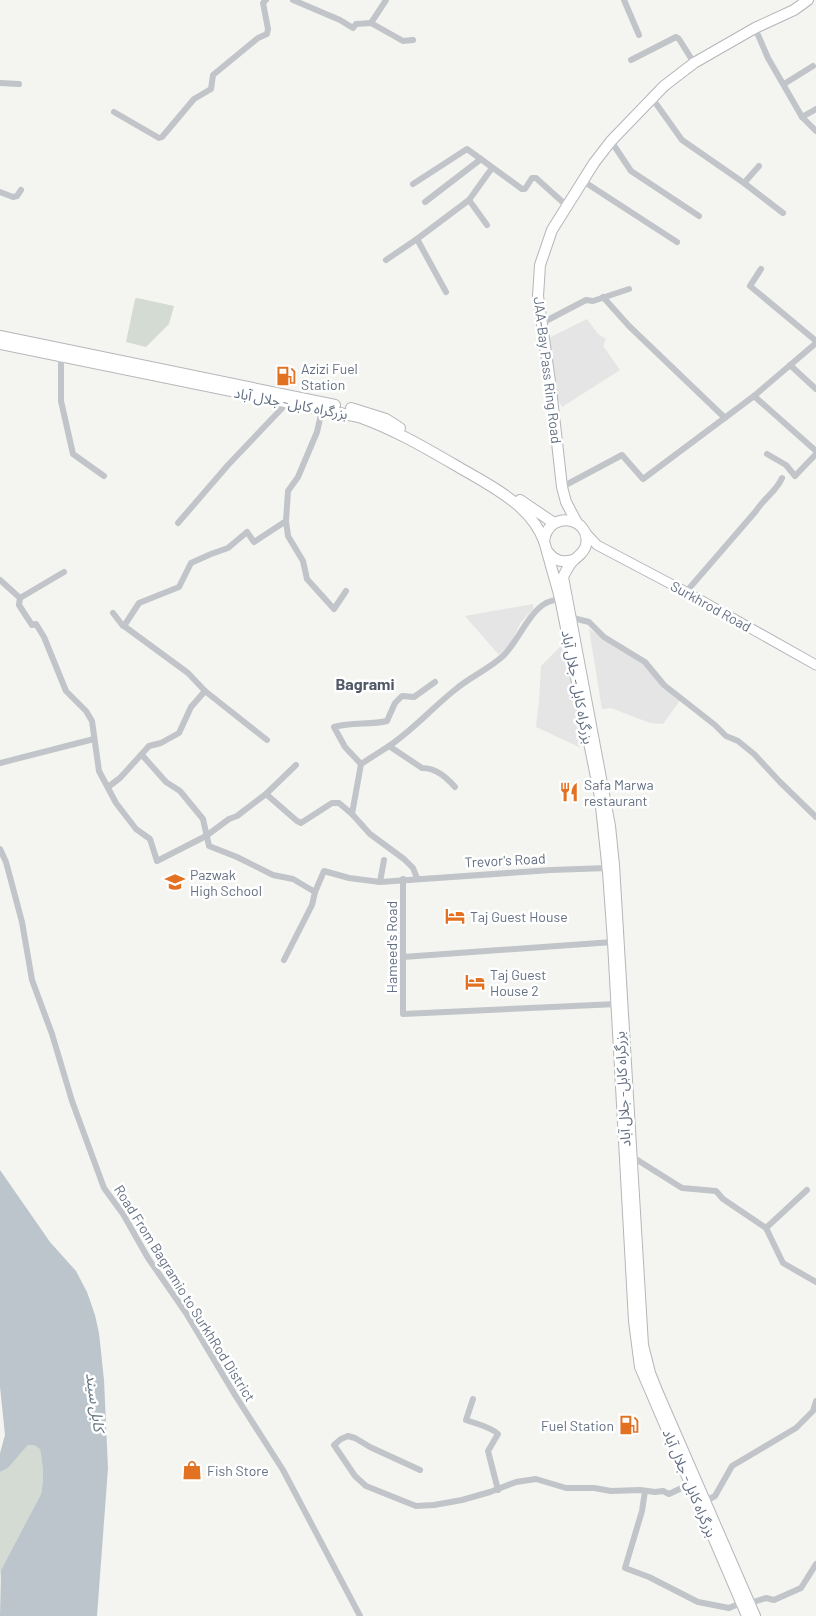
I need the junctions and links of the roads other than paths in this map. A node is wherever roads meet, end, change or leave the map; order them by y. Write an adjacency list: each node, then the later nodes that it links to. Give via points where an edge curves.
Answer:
1 (266, 0): 20 (street, via 263,3 267,34 213,75 211,89 194,99 162,137)
2 (293, 0): 8 (street, via 353,28 356,24)
3 (386, 0): 8 (street)
4 (624, 0): 10 (street)
5 (808, 0): 9 (highway, JAA-Bay Pass Ring Road)
6 (813, 0): 7 (street)
7 (816, 2)
8 (371, 23): 11 (street, via 403,41)
9 (755, 28): 13 (highway, JAA-Bay Pass Ring Road); 17 (street)
10 (639, 35)
11 (413, 40)
12 (631, 60): 13 (street, via 676,37)
13 (694, 63): 18 (highway, JAA-Bay Pass Ring Road)
14 (812, 66): 17 (street)
15 (0, 83): 16 (street)
16 (19, 84)
17 (784, 84): 21 (street)
18 (652, 98): 23 (highway, JAA-Bay Pass Ring Road); 28 (street, via 682,140)
19 (816, 109): 21 (street)
20 (114, 112)
21 (802, 116): 22 (street)
22 (816, 131)
23 (611, 141): 27 (highway, JAA-Bay Pass Ring Road); 36 (street, via 631,171)
24 (481, 159): 26 (street); 29 (street, via 465,149); 33 (street)
25 (759, 166): 28 (street)
26 (492, 168): 32 (street); 34 (street, via 522,190 532,178 536,178)
27 (583, 181): 34 (highway, JAA-Bay Pass Ring Road); 39 (street)
28 (744, 182): 35 (street)
29 (412, 184)
30 (21, 190): 31 (street, via 13,197)
31 (0, 192)
32 (469, 200): 37 (street); 38 (street)
33 (426, 202)
34 (567, 206): 45 (highway, JAA-Bay Pass Ring Road, via 552,230 540,265 538,296)
35 (783, 213)
36 (699, 216)
37 (487, 225)
38 (417, 240): 40 (street); 43 (street)
39 (678, 242)
40 (386, 260)
41 (761, 269): 47 (street, via 750,286)
42 (629, 288): 44 (street)
43 (446, 292)
44 (603, 297): 45 (street, via 586,300); 56 (street)
45 (542, 323): 62 (highway, JAA-Bay Pass Ring Road)
46 (0, 336): 49 (highway, بزرگراه کابل- جلال آباد)
47 (816, 342): 50 (street)
48 (0, 344): 49 (highway, بزرگراه کابل- جلال آباد)
49 (66, 355): 51 (highway, بزرگراه کابل- جلال آباد); 60 (street, via 61,401 73,454)
50 (790, 364): 52 (street); 53 (street)
51 (135, 369): 54 (highway, بزرگراه کابل- جلال آباد); 55 (highway, بزرگراه کابل- جلال آباد)
52 (816, 389)
53 (754, 396): 56 (street); 57 (street)
54 (287, 403): 55 (highway, بزرگراه کابل- جلال آباد); 66 (street)
55 (323, 406): 59 (highway, بزرگراه کابل- جلال آباد, via 382,425); 64 (street, via 318,432 298,477 288,491)
56 (725, 418): 62 (street, via 643,478 622,455)
57 (816, 452): 58 (street, via 795,476 786,465)
58 (767, 454)
59 (474, 473): 65 (highway, بزرگراه کابل- جلال آباد); 68 (highway, بزرگراه کابل- جلال آباد, via 520,507 536,525)
60 (104, 476)
61 (782, 478): 75 (street)
62 (562, 488): 63 (highway, JAA-Bay Pass Ring Road)
63 (566, 502): 65 (highway); 67 (highway, JAA-Bay Pass Ring Road)
64 (286, 521): 74 (street, via 288,536 303,561 307,579 334,609); 80 (street, via 254,542 247,532 228,548 191,563 178,587 139,603)
65 (556, 522): 67 (highway, بزرگراه کابل- جلال آباد, via 571,520); 68 (highway, via 547,530)
66 (178, 523)
67 (580, 527): 69 (main road, Surkhrod Road); 70 (highway, via 586,542)
68 (545, 544): 71 (highway, بزرگراه کابل- جلال آباد, via 548,553 560,561); 77 (highway, بزرگراه کابل- جلال آباد)
69 (606, 550): 70 (main road, via 598,548); 75 (main road, Surkhrod Road)
70 (583, 553): 71 (highway)
71 (573, 560): 79 (highway, بزرگراه کابل- جلال آباد, via 563,576)
72 (64, 572): 76 (street)
73 (0, 580): 76 (street)
74 (346, 591)
75 (686, 592): 81 (main road, Surkhrod Road)
76 (20, 598): 84 (street, via 19,605 32,626 36,624 44,637 66,691 92,721)
77 (560, 598): 86 (street, via 545,603 502,657 464,682); 99 (highway, بزرگراه کابل- جلال آباد, via 600,797)
78 (113, 613): 80 (street)
79 (570, 617): 95 (street, via 589,622 604,637 645,662 664,685 726,736 754,754); 108 (highway, بزرگراه کابل- جلال آباد, via 610,826)
80 (124, 626): 83 (street, via 188,673)
81 (816, 665)
82 (435, 682): 89 (street, via 414,697 402,696 395,703 388,721 334,727 345,747)
83 (205, 691): 85 (street); 87 (street, via 191,707 179,733 149,746)
84 (94, 739): 88 (street); 91 (street, via 100,771)
85 (267, 740)
86 (389, 746): 89 (street); 92 (street, via 422,768 445,776)
87 (142, 755): 91 (street); 96 (street, via 204,819)
88 (0, 763)
89 (361, 764): 94 (street)
90 (296, 765): 93 (street)
91 (108, 787): 96 (street, via 136,829 150,839 156,861)
92 (454, 787)
93 (266, 794): 94 (street, via 301,823 336,802); 96 (street)
94 (352, 814): 100 (street, via 370,834 404,859)
95 (816, 817)
96 (206, 836): 103 (street, via 209,846 273,875 293,879)
97 (0, 849): 121 (street, Road From Bagramio to SurkhRod District, via 22,922 32,980 104,1188 186,1312 283,1470)
98 (384, 860): 102 (street)
99 (608, 868): 100 (street, Trevor's Road); 104 (highway, بزرگراه کابل- جلال آباد)
100 (417, 878): 101 (street, Trevor's Road)
101 (403, 879): 102 (street, Trevor's Road); 105 (street, Hameed's Road)
102 (380, 882): 103 (street, Trevor's Road, via 324,871)
103 (315, 892): 106 (street, via 312,905)
104 (613, 942): 105 (street); 107 (highway, بزرگراه کابل- جلال آباد)
105 (404, 957): 107 (street, Hameed's Road, via 403,1014)
106 (284, 960)
107 (617, 1004): 115 (highway, بزرگراه کابل- جلال آباد, via 634,1322 640,1367)
108 (631, 1156): 110 (street, via 682,1188 716,1191 722,1199); 118 (highway, بزرگراه کابل- جلال آباد, via 643,1345 650,1373)
109 (807, 1190): 110 (street)
110 (766, 1228): 111 (street, via 783,1263)
111 (816, 1282)
112 (473, 1398): 116 (street, via 466,1420 498,1434 488,1451)
113 (816, 1401): 118 (street, via 814,1411 796,1428 732,1466 715,1496)
114 (420, 1470): 116 (street, via 355,1438 348,1436 334,1445 355,1476 366,1486 416,1506 462,1500)
115 (690, 1484): 117 (street, via 669,1494); 118 (highway, بزرگراه کابل- جلال آباد)
116 (498, 1490): 117 (street, via 516,1482 536,1479 566,1488)
117 (644, 1491): 120 (street, via 642,1511 625,1568 698,1602 729,1608)
118 (701, 1503): 120 (highway, بزرگراه کابل- جلال آباد)
119 (816, 1564): 120 (street, via 801,1588 774,1600 766,1598)
120 (746, 1603): 122 (highway, بزرگراه کابل- جلال آباد); 123 (highway, بزرگراه کابل- جلال آباد)
121 (360, 1616)
122 (747, 1616)
123 (755, 1616)

